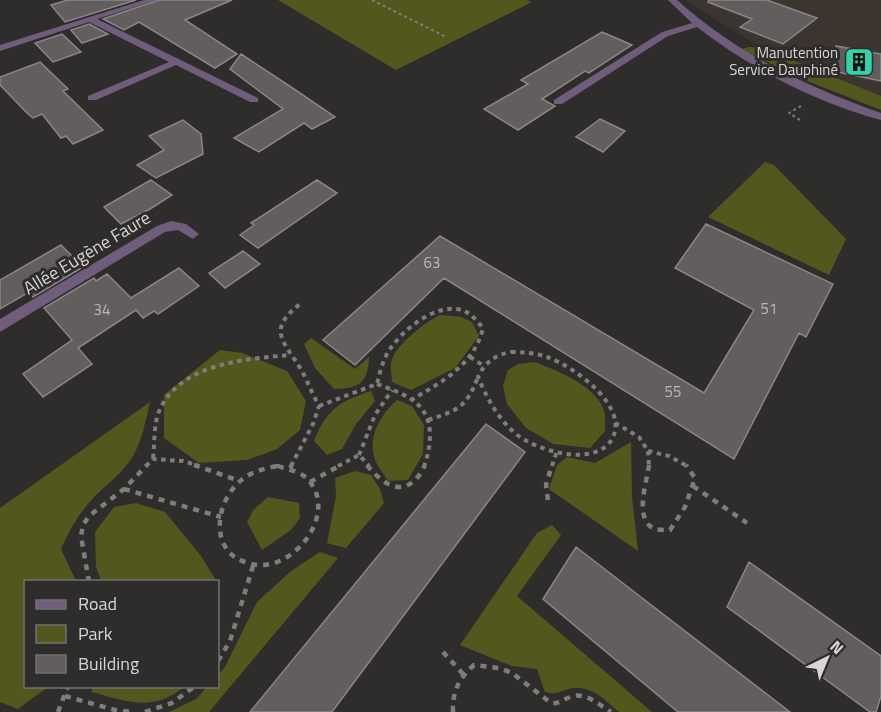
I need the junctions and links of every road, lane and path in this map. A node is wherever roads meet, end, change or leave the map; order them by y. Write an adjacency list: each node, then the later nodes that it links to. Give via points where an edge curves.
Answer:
1 (153, 0): 4 (street)
2 (372, 0): 7 (path)
3 (672, 0): 6 (street)
4 (138, 2): 5 (street)
5 (90, 19): 8 (street); 9 (street)
6 (697, 24): 13 (street, via 665,34); 14 (street, via 772,72)
7 (446, 37)
8 (0, 48)
9 (176, 62): 10 (street); 11 (street)
10 (92, 98)
11 (254, 100)
12 (804, 100): 15 (path, via 802,106 789,113)
13 (558, 102)
14 (881, 117)
15 (800, 120)
16 (193, 234): 18 (street, Allée Eugène Faure, via 182,225 161,229)
17 (300, 304): 19 (path, via 279,326)
18 (0, 326)
19 (290, 355): 26 (path); 32 (path, via 244,359 213,367 169,395 160,408)
20 (470, 357): 21 (path); 23 (path, via 482,338 483,328 478,320 456,310 433,313 396,342 384,359); 25 (path, via 444,380)
21 (484, 367): 22 (path); 28 (path, via 494,357 511,352 553,359 602,394 610,404)
22 (478, 376): 27 (path, via 462,406); 29 (path, via 488,400 514,431 534,445)
23 (377, 384): 24 (path); 26 (path)
24 (392, 390): 25 (path); 31 (path, via 375,415)
25 (413, 399): 27 (path)
26 (319, 406): 33 (path)
27 (428, 420): 31 (path, via 430,441 420,477 411,486 404,489 386,485)
28 (615, 423): 29 (path, via 614,433 602,449 582,455); 30 (path, via 642,439)
29 (556, 451): 38 (path, via 546,485)
30 (648, 451): 36 (path, via 667,454 687,466 695,478); 36 (path, via 642,504 644,518 651,527 670,530 678,522)
31 (360, 455): 35 (path)
32 (153, 459): 34 (path, via 183,461); 37 (path)
33 (290, 468): 34 (path, via 264,468); 35 (path)
34 (240, 481): 39 (path, via 229,494)
35 (310, 482): 41 (path, via 316,492 317,517 306,542 284,560)
36 (693, 486): 40 (path)
37 (124, 489): 39 (path); 42 (path, via 96,509 82,525)
38 (548, 500)
39 (221, 517): 41 (path, via 221,538 228,551)
40 (747, 524)
41 (252, 566): 44 (path, via 230,641)
42 (89, 580)
43 (443, 652): 45 (path)
44 (219, 659)
45 (463, 674): 49 (path, via 474,665 502,667 519,675); 53 (path, via 454,691)
46 (68, 688): 48 (path)
47 (194, 688): 52 (path, via 165,708)
48 (64, 696): 50 (path); 51 (path)
49 (553, 704): 54 (path); 55 (path, via 572,696 590,698)
50 (58, 712)
51 (131, 712)
52 (145, 712)
53 (453, 712)
54 (552, 712)
55 (610, 712)

